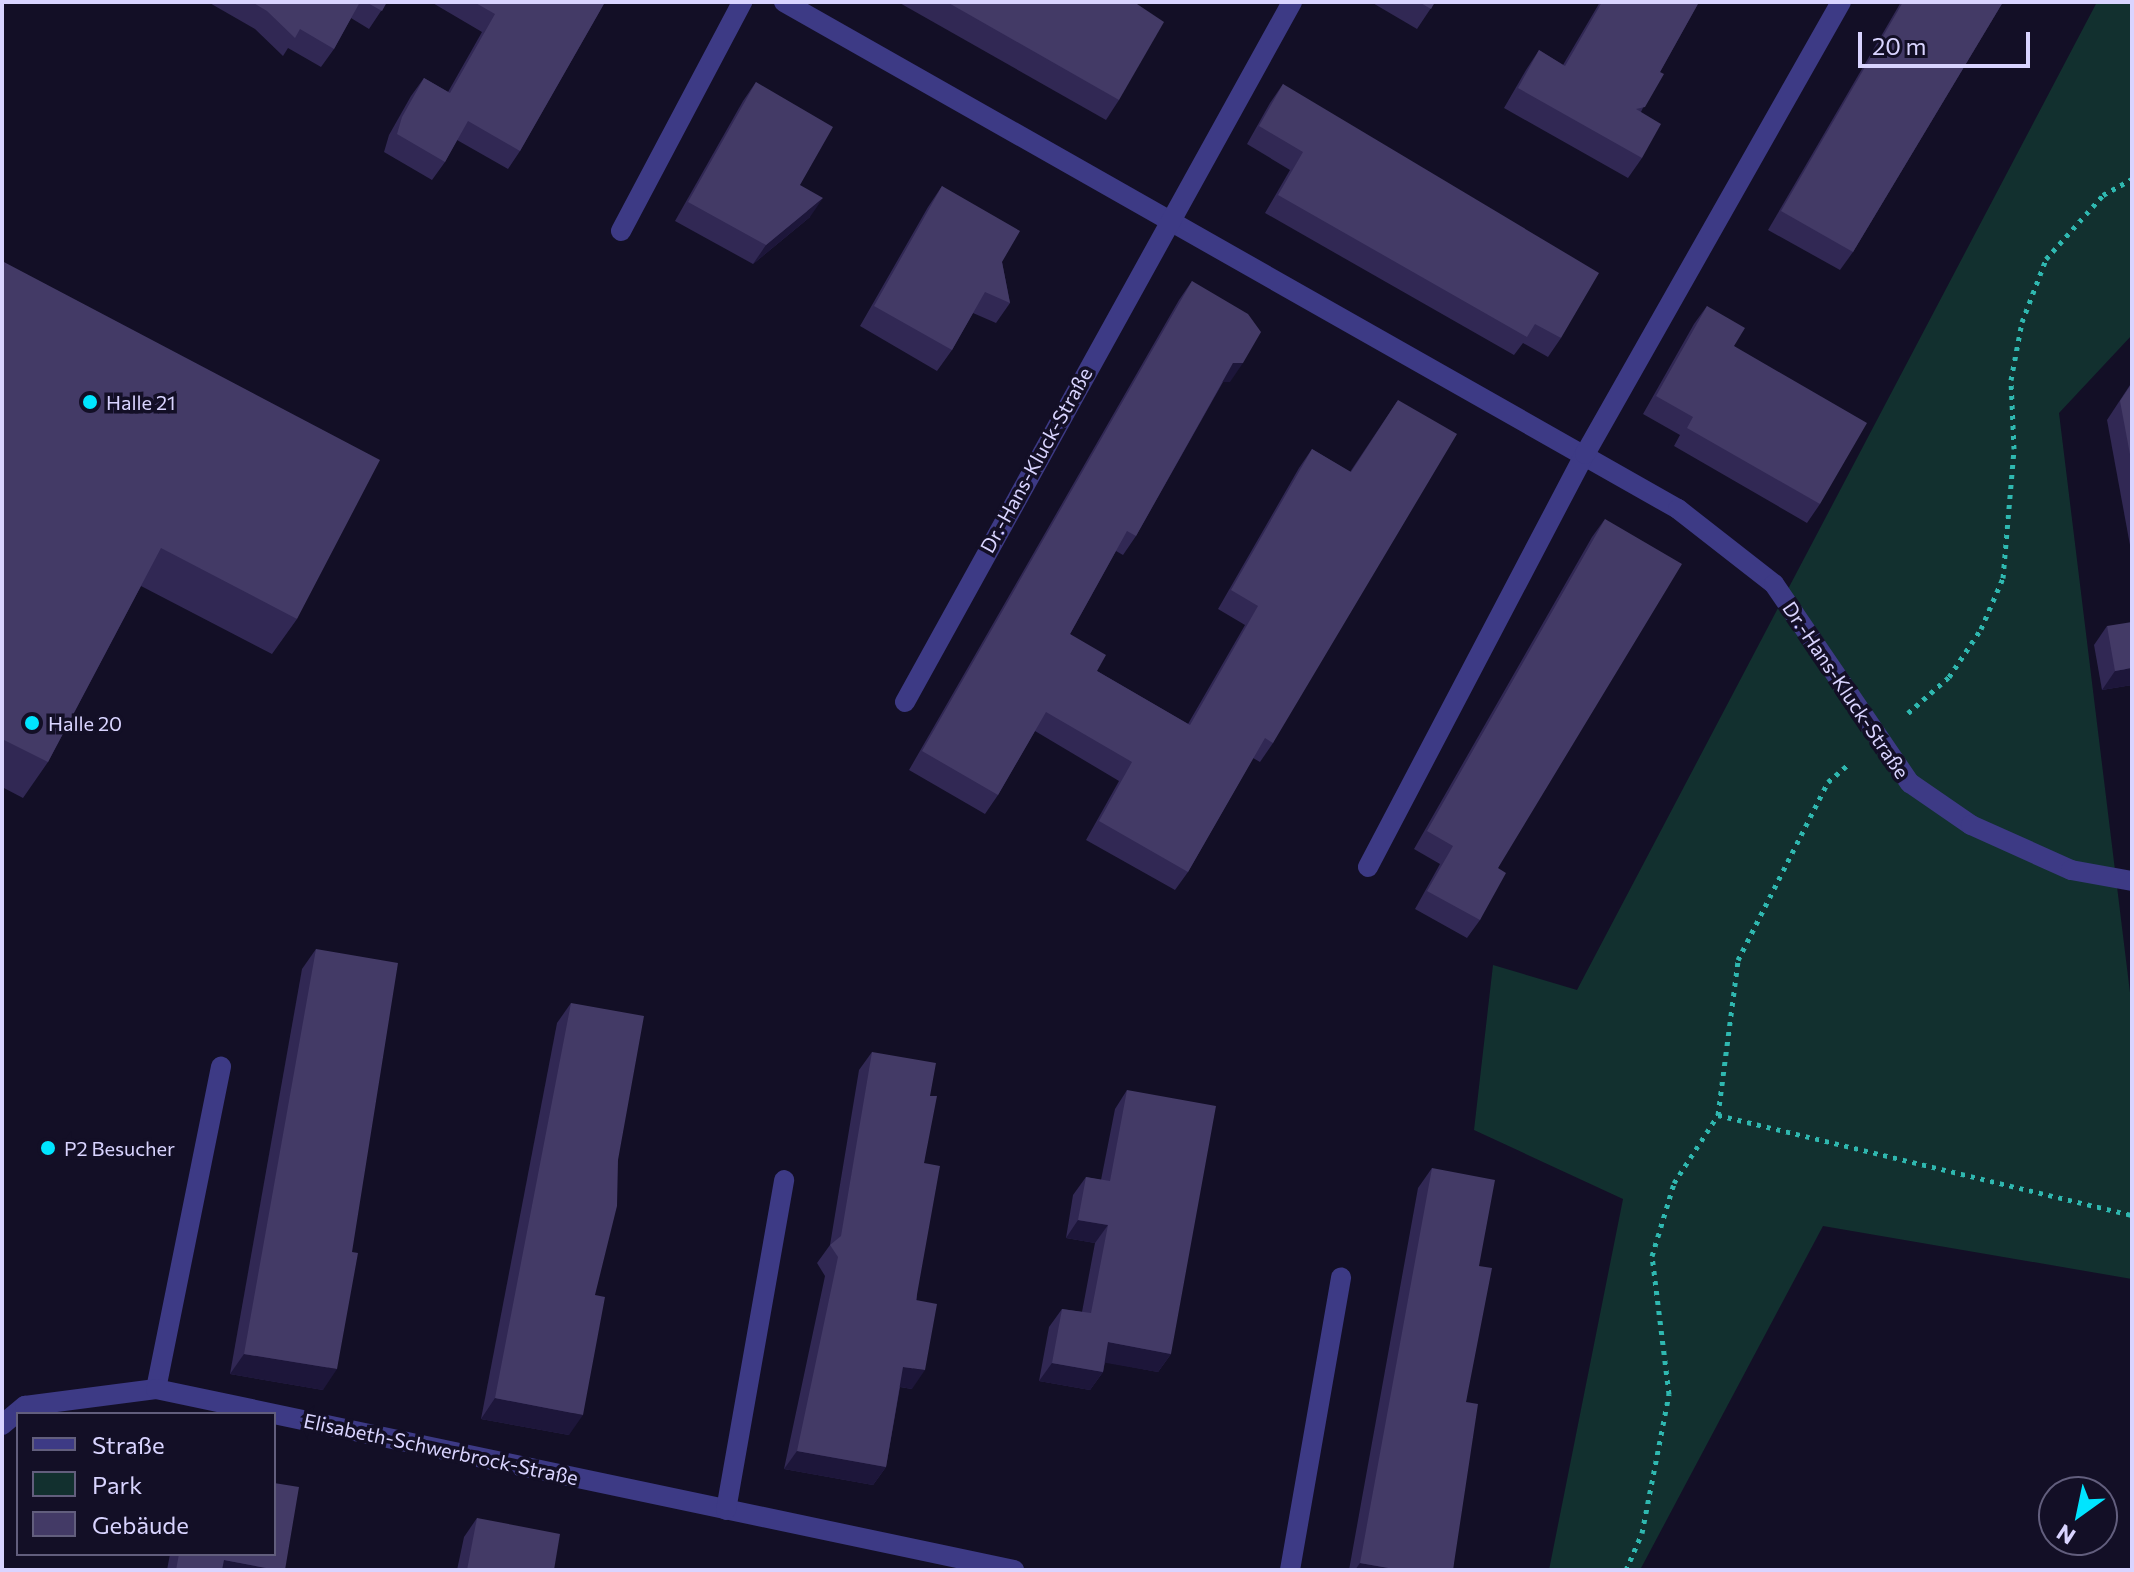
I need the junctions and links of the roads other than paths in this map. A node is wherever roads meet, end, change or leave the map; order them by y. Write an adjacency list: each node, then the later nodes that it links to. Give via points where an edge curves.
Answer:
1 (742, 2): 6 (street)
2 (784, 2): 5 (street, Dr.-Hans-Kluck-Straße)
3 (1292, 2): 5 (street, Dr.-Hans-Kluck-Straße)
4 (1841, 2): 7 (street)
5 (1167, 219): 7 (street, Dr.-Hans-Kluck-Straße); 8 (street, Dr.-Hans-Kluck-Straße)
6 (621, 231)
7 (1585, 454): 9 (street); 10 (street, Dr.-Hans-Kluck-Straße, via 1678,509 1774,584 1910,783 1971,825 2071,870)
8 (905, 702)
9 (1368, 867)
10 (2132, 881)
11 (221, 1066): 14 (street)
12 (784, 1180): 18 (street)
13 (1341, 1277): 20 (street)
14 (156, 1389): 15 (street, Elisabeth-Schwerbrock-Straße, via 25,1406); 16 (street, Elisabeth-Schwerbrock-Straße)
15 (18, 1412)
16 (264, 1412)
17 (276, 1414): 18 (street, Elisabeth-Schwerbrock-Straße)
18 (726, 1510): 19 (street, Elisabeth-Schwerbrock-Straße)
19 (1014, 1570)
20 (1290, 1570)

